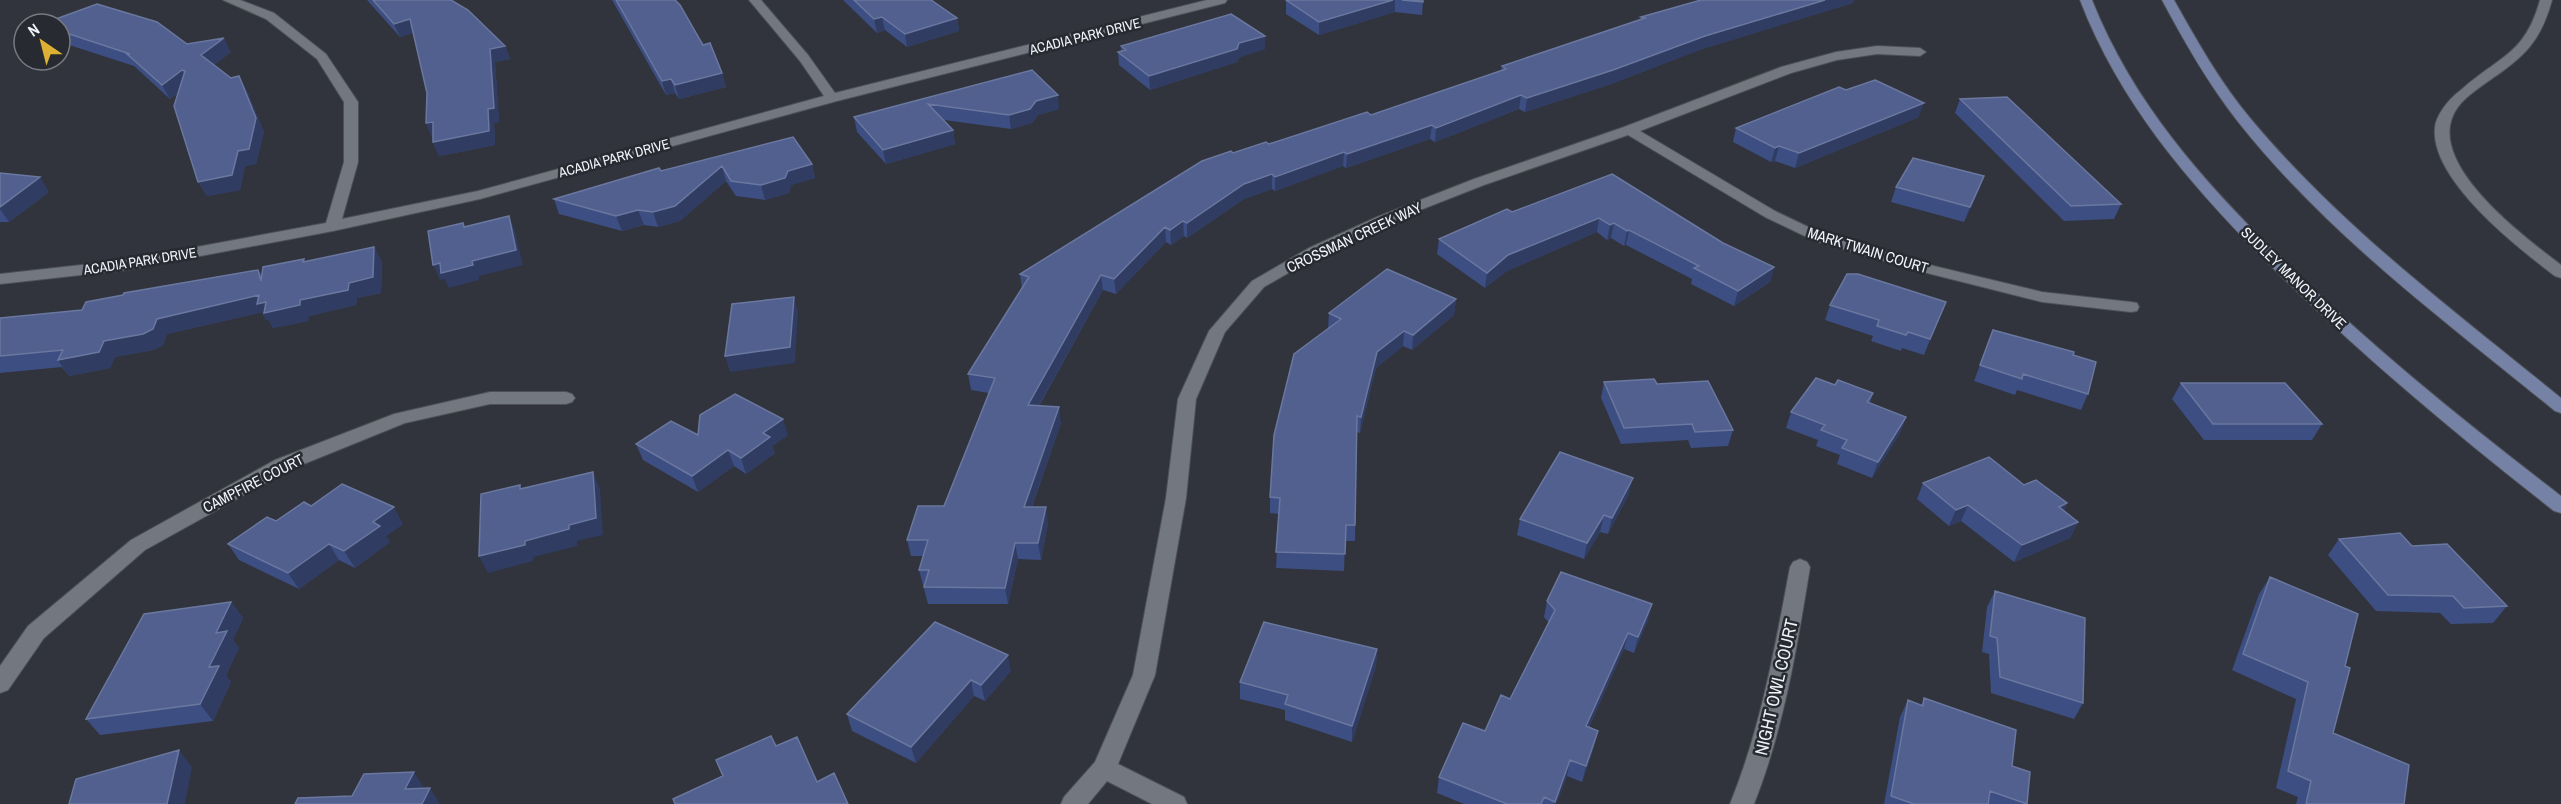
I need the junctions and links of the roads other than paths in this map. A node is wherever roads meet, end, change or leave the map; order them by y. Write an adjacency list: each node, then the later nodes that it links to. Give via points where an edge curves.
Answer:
1 (229, 0): 10 (street, via 270,16 322,57 351,102 351,162)
2 (755, 0): 8 (street)
3 (1221, 0): 8 (street, ACADIA PARK DRIVE)
4 (2086, 0): 16 (main road, SUDLEY MANOR DRIVE, via 2111,58 2148,116 2224,210 2372,352 2486,449)
5 (2168, 0): 15 (main road, via 2184,34 2214,80 2301,184 2361,241)
6 (2546, 0): 11 (street, via 2544,13 2528,42 2504,67 2451,106 2445,115 2442,136 2451,163 2478,201)
7 (1920, 52): 9 (street, CROSSMAN CREEK WAY, via 1877,50 1836,56 1786,70)
8 (832, 98): 10 (street, ACADIA PARK DRIVE, via 480,195)
9 (1629, 130): 13 (street, MARK TWAIN COURT, via 1674,159 1820,238 2042,297); 19 (street, CROSSMAN CREEK WAY, via 1479,182 1316,251 1258,284 1217,332 1187,399 1176,498 1144,675)
10 (333, 226): 12 (street, ACADIA PARK DRIVE, via 126,265)
11 (2561, 273)
12 (0, 279)
13 (2131, 307)
14 (566, 398): 18 (street, CAMPFIRE COURT, via 490,398 400,418 282,465 138,544 36,632)
15 (2561, 407)
16 (2561, 506)
17 (1800, 567): 22 (street, NIGHT OWL COURT, via 1760,761)
18 (0, 684)
19 (1104, 768): 20 (street, CROSSMAN CREEK WAY); 21 (street)
20 (1073, 804)
21 (1175, 804)
22 (1742, 804)

